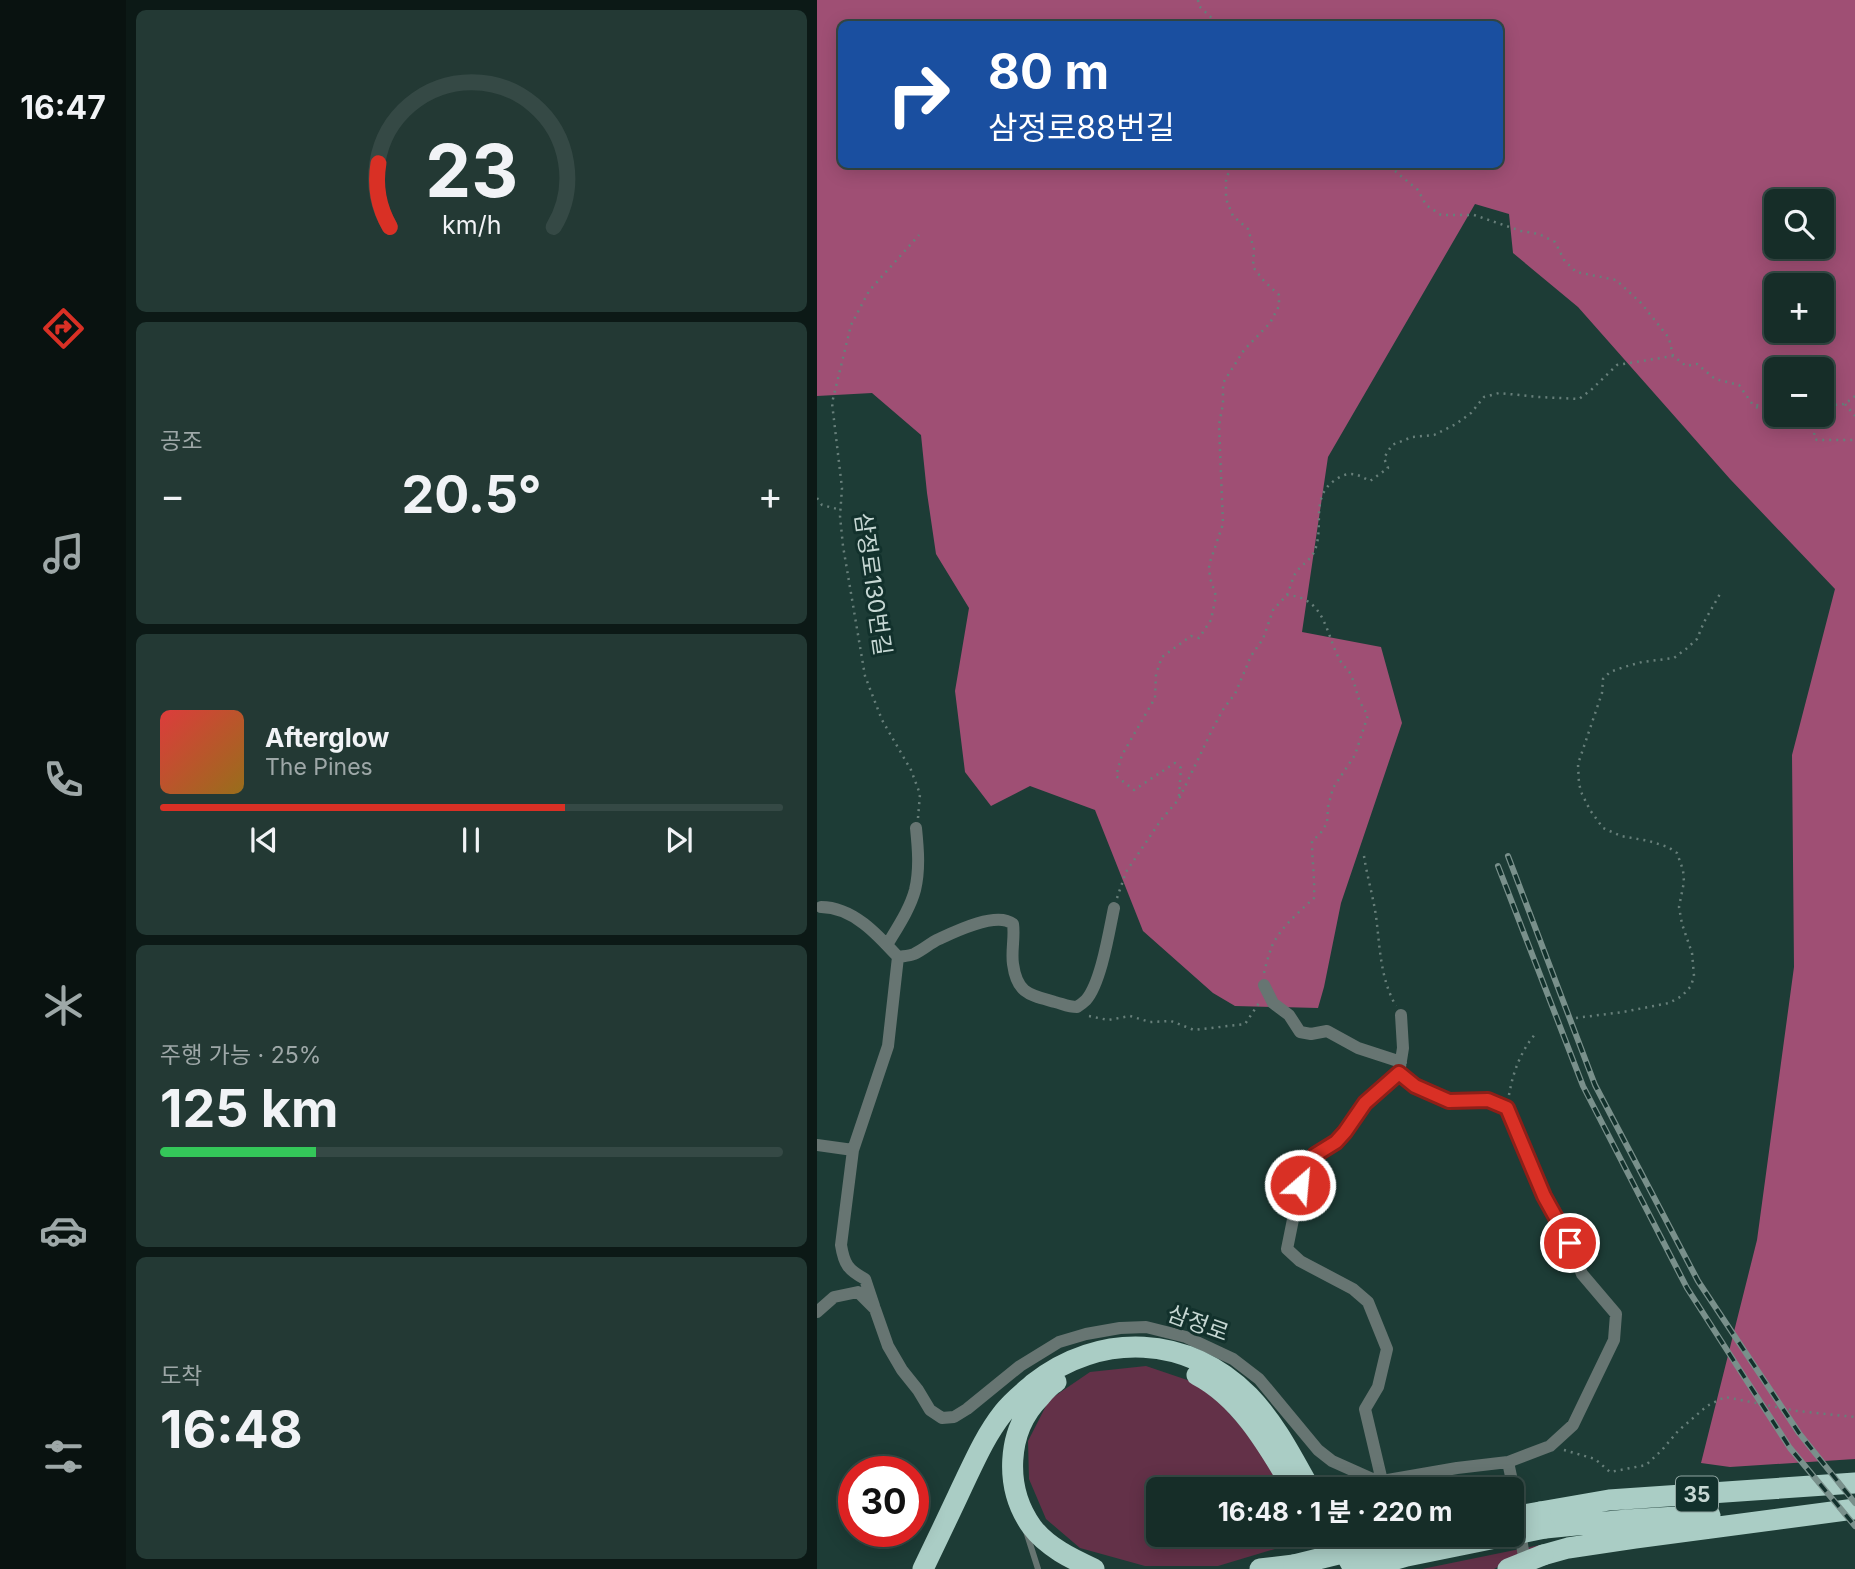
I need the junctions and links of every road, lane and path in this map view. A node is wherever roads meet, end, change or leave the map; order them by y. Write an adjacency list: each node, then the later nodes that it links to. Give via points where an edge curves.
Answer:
1 (1197, 0): 2 (path)
2 (1215, 21)
3 (1230, 168): 18 (path, via 1225,199 1233,216 1249,229 1253,267 1279,295 1279,306 1222,383 1223,524 1209,565 1216,596 1211,620 1199,638 1191,636 1162,657 1155,674 1155,698 1122,755 1116,776 1134,790 1175,764 1181,768)
4 (1394, 168): 6 (path, via 1418,190 1426,205 1441,215 1474,215 1539,234 1555,243 1577,272 1616,280 1669,338)
5 (919, 235): 15 (path, 삼정로130번길, via 869,291 851,325 832,403 842,488)
6 (1673, 356): 9 (path, via 1686,366 1697,364 1715,379 1739,385); 17 (path, via 1617,365 1579,399 1499,393 1484,397 1456,424 1434,435 1392,445 1384,458 1388,468 1370,481 1348,473 1329,483 1319,503 1312,559 1296,573)
7 (1855, 396): 8 (path)
8 (1845, 404): 11 (path); 12 (path)
9 (1753, 405): 10 (path); 13 (path, via 1783,421 1812,417 1817,440)
10 (1764, 405)
11 (1834, 405)
12 (1855, 416)
13 (1855, 440)
14 (817, 498): 15 (path, via 822,505)
15 (840, 510): 19 (path, 삼정로130번길, via 865,676 920,794)
16 (1720, 594): 28 (path, via 1697,639 1674,658 1624,667 1603,679 1578,764 1582,794 1603,828 1677,853 1684,882 1679,907 1692,953 1691,986 1669,1003)
17 (1287, 595): 18 (path, via 1273,610 1263,639); 25 (path, via 1301,596 1315,606 1368,715 1355,755 1333,788 1327,823 1312,841 1314,898 1272,946)
18 (1179, 799): 22 (path, via 1126,872)
19 (917, 828): 23 (street, via 915,891)
20 (1364, 856): 27 (path, via 1382,970)
21 (821, 907): 23 (street, via 843,911)
22 (1114, 908): 26 (street, via 1094,986 1077,1007)
23 (887, 944): 24 (street)
24 (898, 957): 26 (street, via 976,924 1008,920 1013,924 1013,963 1024,991); 33 (street, via 888,1046)
25 (1264, 985): 26 (path, via 1263,996 1245,1024 1226,1028 1194,1030 1171,1021 1150,1022 1130,1016 1108,1020); 30 (street, via 1273,1003 1289,1015 1300,1032 1327,1031)
26 (1066, 1007)
27 (1401, 1015): 30 (street)
28 (1576, 1018)
29 (1536, 1032): 31 (path, via 1512,1077)
30 (1400, 1067): 31 (street, via 1415,1086 1449,1101 1488,1100); 42 (street, via 1336,1142 1315,1155 1300,1185 1287,1249 1368,1302 1387,1349 1378,1387 1365,1409)
31 (1507, 1108): 37 (street, via 1582,1274 1616,1314 1614,1340 1572,1425)
32 (817, 1145): 33 (street)
33 (853, 1150): 34 (street, via 843,1261 865,1279)
34 (875, 1309): 35 (street, via 858,1292 834,1297); 41 (street, 삼정로, via 902,1370 930,1410 942,1418 967,1409 1019,1366 1059,1342 1146,1327 1186,1337 1233,1359 1259,1379 1318,1450)
35 (817, 1312)
36 (1855, 1417): 37 (path, via 1725,1397 1707,1406 1646,1465 1610,1472 1595,1459)
37 (1550, 1446): 38 (street)
38 (1508, 1462): 43 (street); 63 (street)
39 (1286, 1477): 45 (highway, via 1256,1430 1216,1387 1174,1365 1138,1360 1090,1366 1051,1385 1034,1403 1016,1437 1012,1458)
40 (1303, 1477): 49 (highway, via 1270,1420 1249,1396 1208,1364 1140,1346 1099,1350 1046,1374 1004,1412 981,1446)
41 (1368, 1477)
42 (1381, 1477)
43 (1405, 1477)
44 (1855, 1483): 48 (highway, 35, via 1609,1500)
45 (1015, 1491): 56 (lane); 57 (highway, via 1043,1539)
46 (1855, 1508): 48 (highway, 35); 62 (highway, bridge, via 1568,1548)
47 (1524, 1518): 48 (highway, 35, bridge)
48 (1542, 1520): 61 (highway, 35, bridge)
49 (934, 1547): 54 (highway); 55 (lane)
50 (1328, 1547): 59 (highway)
51 (1342, 1547): 60 (highway)
52 (1367, 1547): 53 (highway, bridge)
53 (1288, 1567): 58 (highway)
54 (923, 1569)
55 (932, 1569)
56 (1038, 1569)
57 (1095, 1569)
58 (1260, 1569)
59 (1340, 1569)
60 (1354, 1569)
61 (1360, 1569)
62 (1508, 1569)
63 (1524, 1569)

